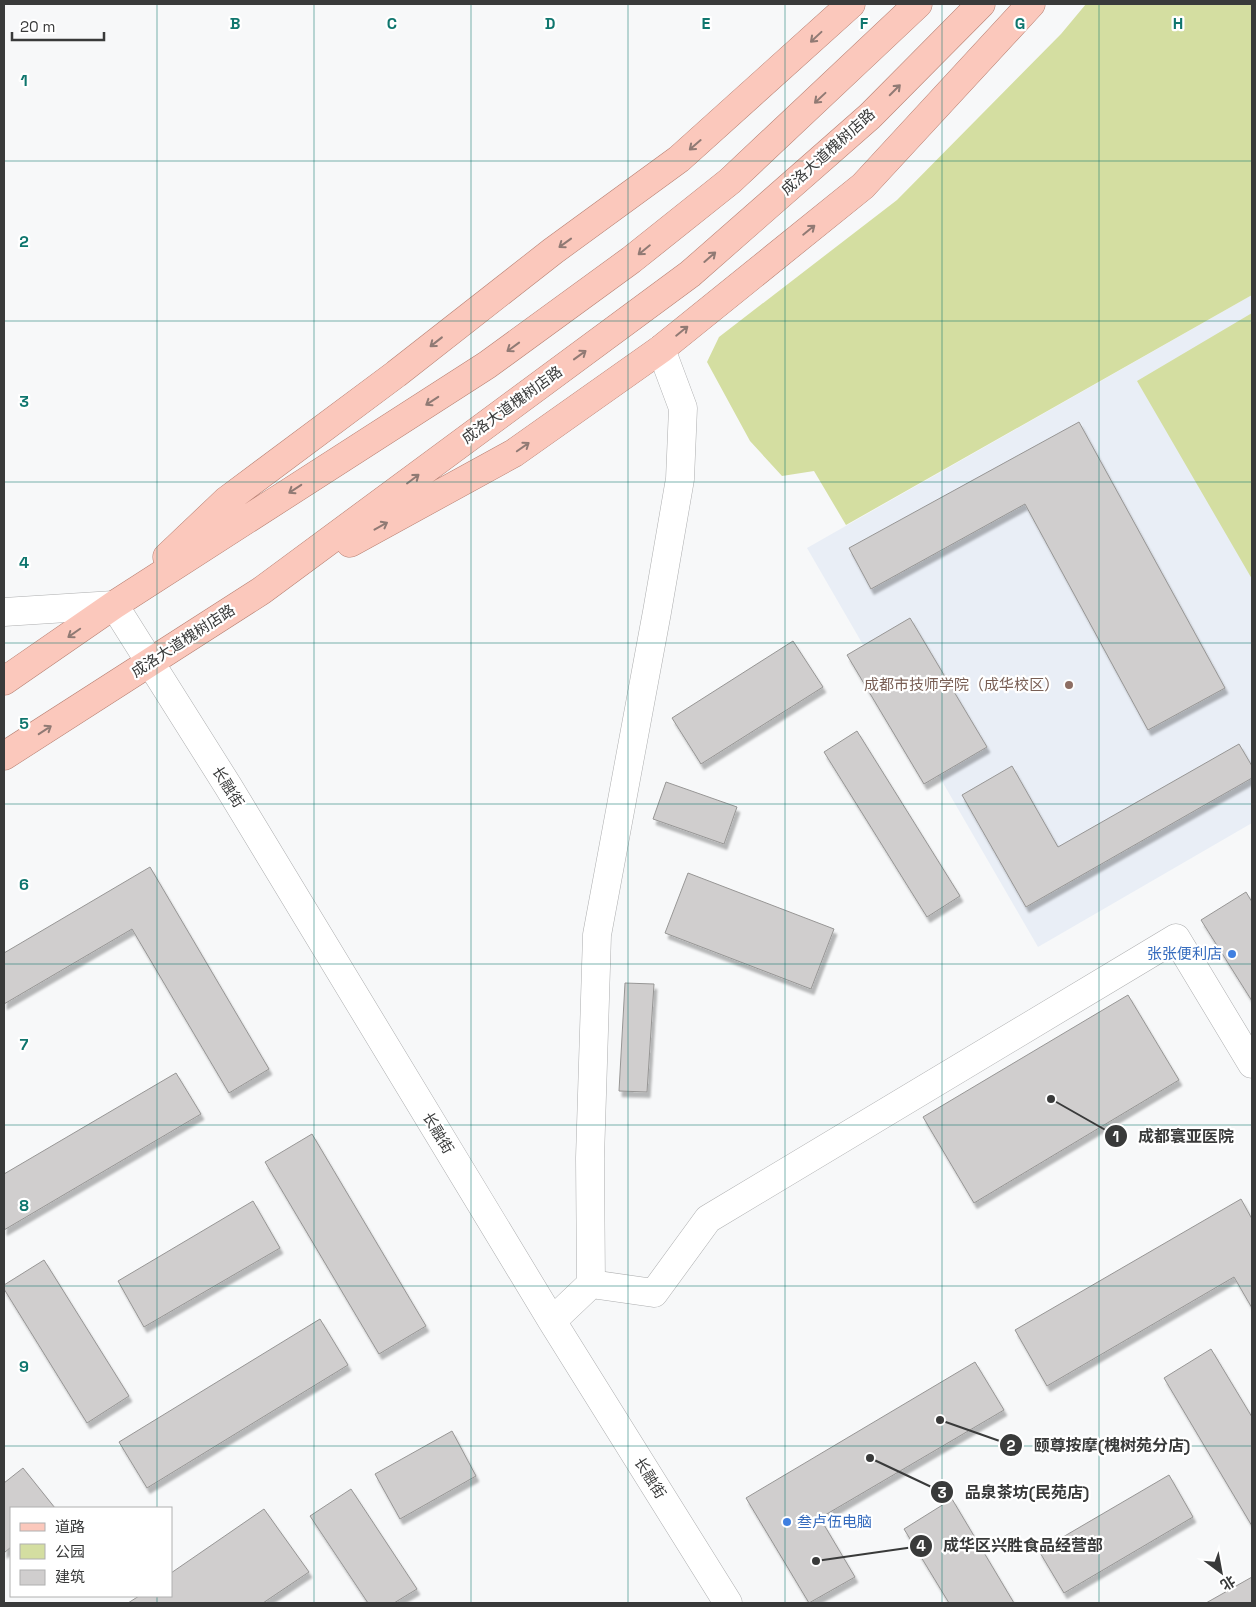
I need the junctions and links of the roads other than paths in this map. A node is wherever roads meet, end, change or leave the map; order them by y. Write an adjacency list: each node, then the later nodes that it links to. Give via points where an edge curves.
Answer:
1 (852, 4): 7 (main road, one-way to 7, via 679,159 227,500)
2 (918, 4): 7 (main road, one-way to 7, via 730,181 631,260 487,366)
3 (981, 4): 6 (main road, 成洛大道槐树店路, one-way to 3, via 690,274 870,116)
4 (1032, 4): 5 (main road, one-way to 4, via 864,186)
5 (661, 349): 6 (main road, one-way to 5, via 514,453); 13 (street, via 683,408 680,479 596,935 590,1158)
6 (261, 591): 9 (main road, 成洛大道槐树店路)
7 (114, 605): 8 (street); 9 (street, 长融街); 10 (main road, one-way to 10)
8 (4, 612)
9 (151, 662): 11 (main road, 成洛大道槐树店路, one-way to 9); 14 (street, 长融街)
10 (4, 681)
11 (4, 756)
12 (1252, 1064): 13 (street, via 1176,938 708,1219 654,1292)
13 (591, 1284): 14 (street)
14 (552, 1321): 15 (street, 长融街)
15 (728, 1603)

